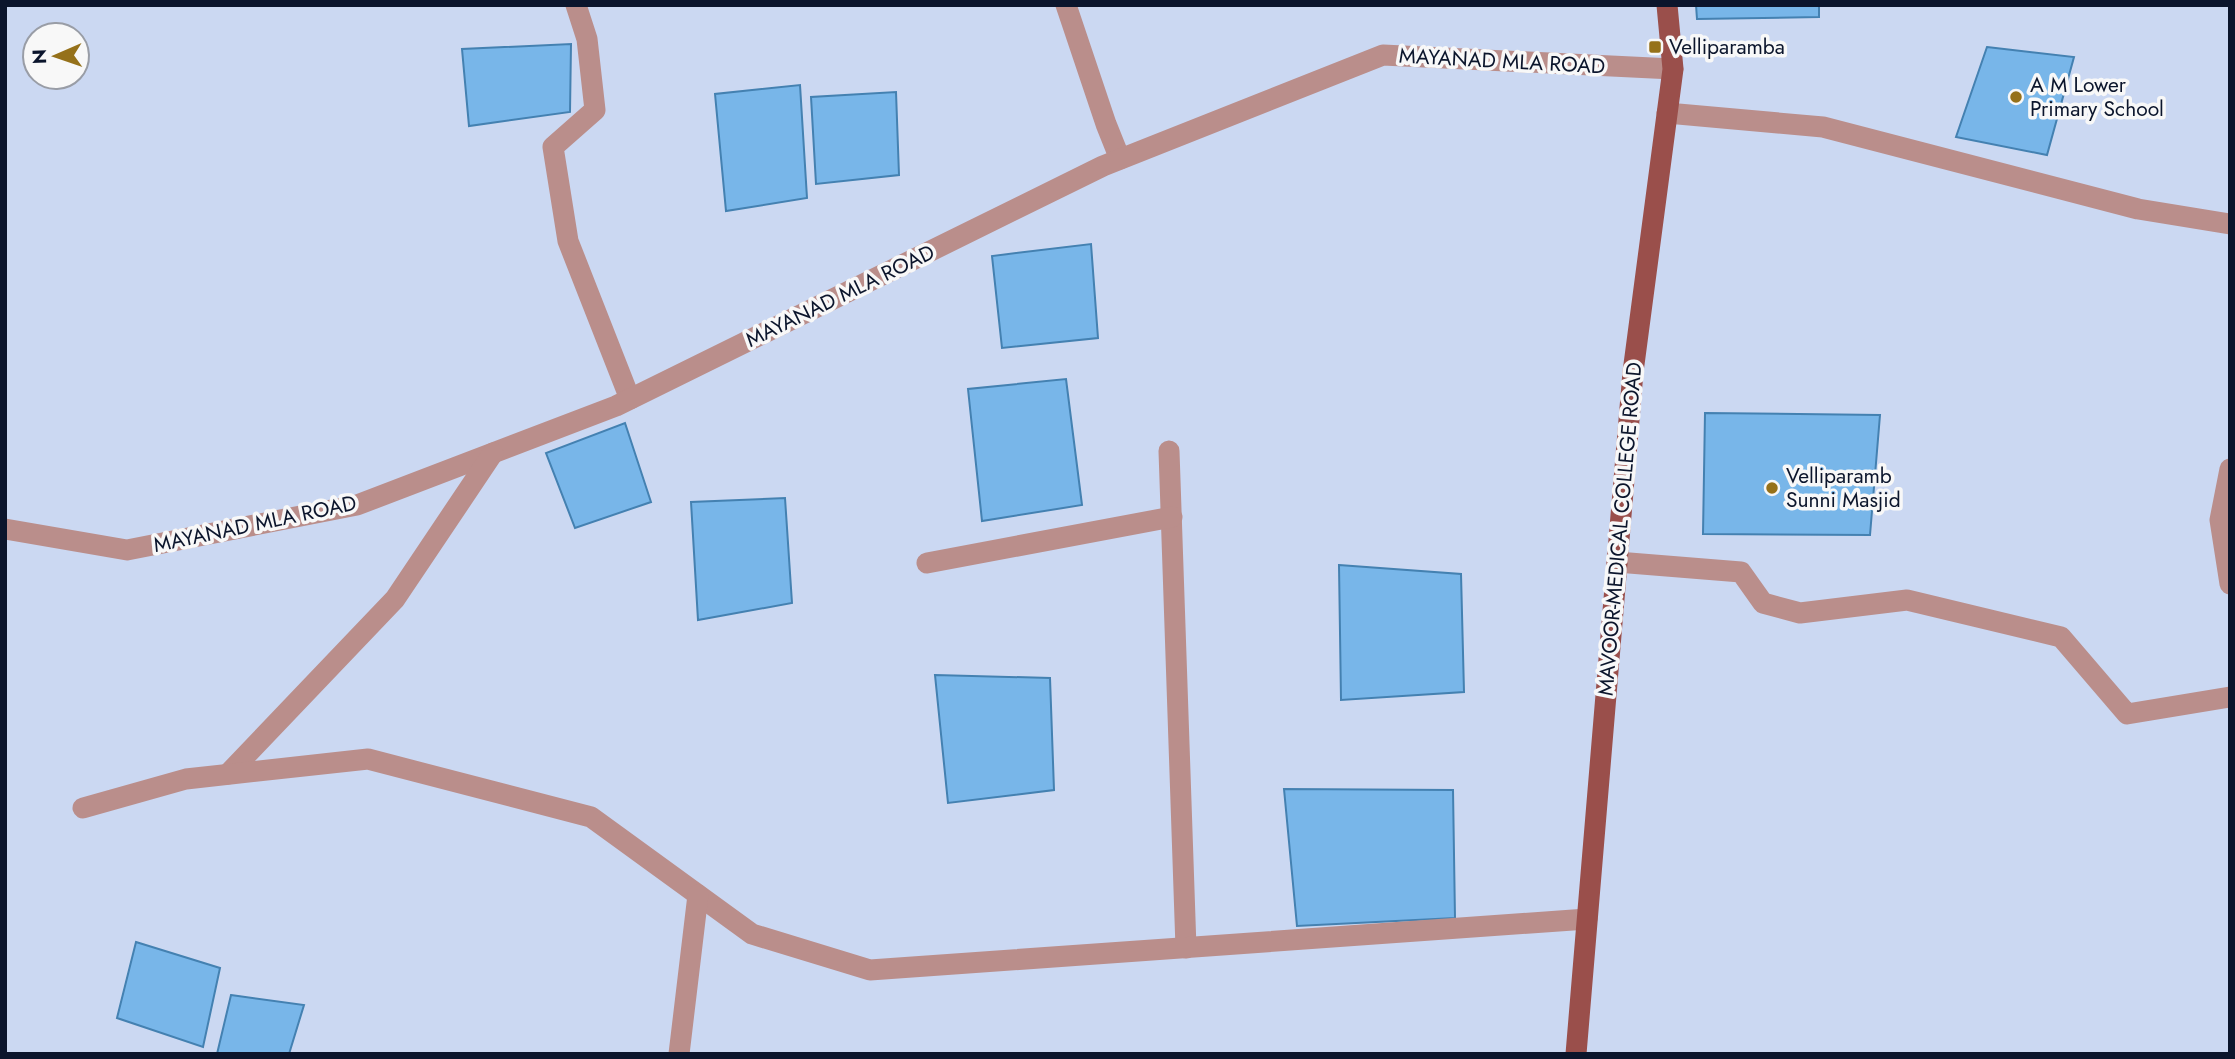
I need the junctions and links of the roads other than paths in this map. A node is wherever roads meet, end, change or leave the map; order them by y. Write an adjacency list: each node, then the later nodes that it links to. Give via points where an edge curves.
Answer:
1 (576, 5): 8 (street, via 587,39 595,110 553,147 568,241)
2 (1066, 5): 6 (street)
3 (1667, 5): 4 (main road, MAVOOR-MEDICAL COLLEGE ROAD)
4 (1673, 69): 5 (main road, MAVOOR-MEDICAL COLLEGE ROAD); 6 (street, MAYANAD MLA ROAD, via 1383,55)
5 (1667, 113): 7 (street, via 1823,127 2138,209); 14 (main road, MAVOOR-MEDICAL COLLEGE ROAD, via 1633,372)
6 (1120, 159): 8 (street, MAYANAD MLA ROAD)
7 (2230, 224)
8 (630, 399): 10 (street, MAYANAD MLA ROAD)
9 (1169, 451): 12 (street)
10 (493, 453): 13 (street, MAYANAD MLA ROAD, via 357,505 127,550); 18 (street, via 395,599)
11 (2230, 469): 16 (street, via 2220,520)
12 (1172, 517): 15 (street); 22 (street)
13 (5, 529)
14 (1617, 562): 17 (street, via 1741,572 1763,603 1800,613 1907,600 2061,637 2127,714); 21 (main road, MAVOOR-MEDICAL COLLEGE ROAD)
15 (927, 563)
16 (2230, 584)
17 (2230, 697)
18 (228, 774): 19 (street, via 186,779); 20 (street, via 368,759 591,817)
19 (83, 808)
20 (698, 895): 22 (street, via 752,934 870,970); 23 (street)
21 (1587, 919): 22 (street); 24 (main road, MAVOOR-MEDICAL COLLEGE ROAD)
22 (1186, 948)
23 (679, 1054)
24 (1576, 1054)

